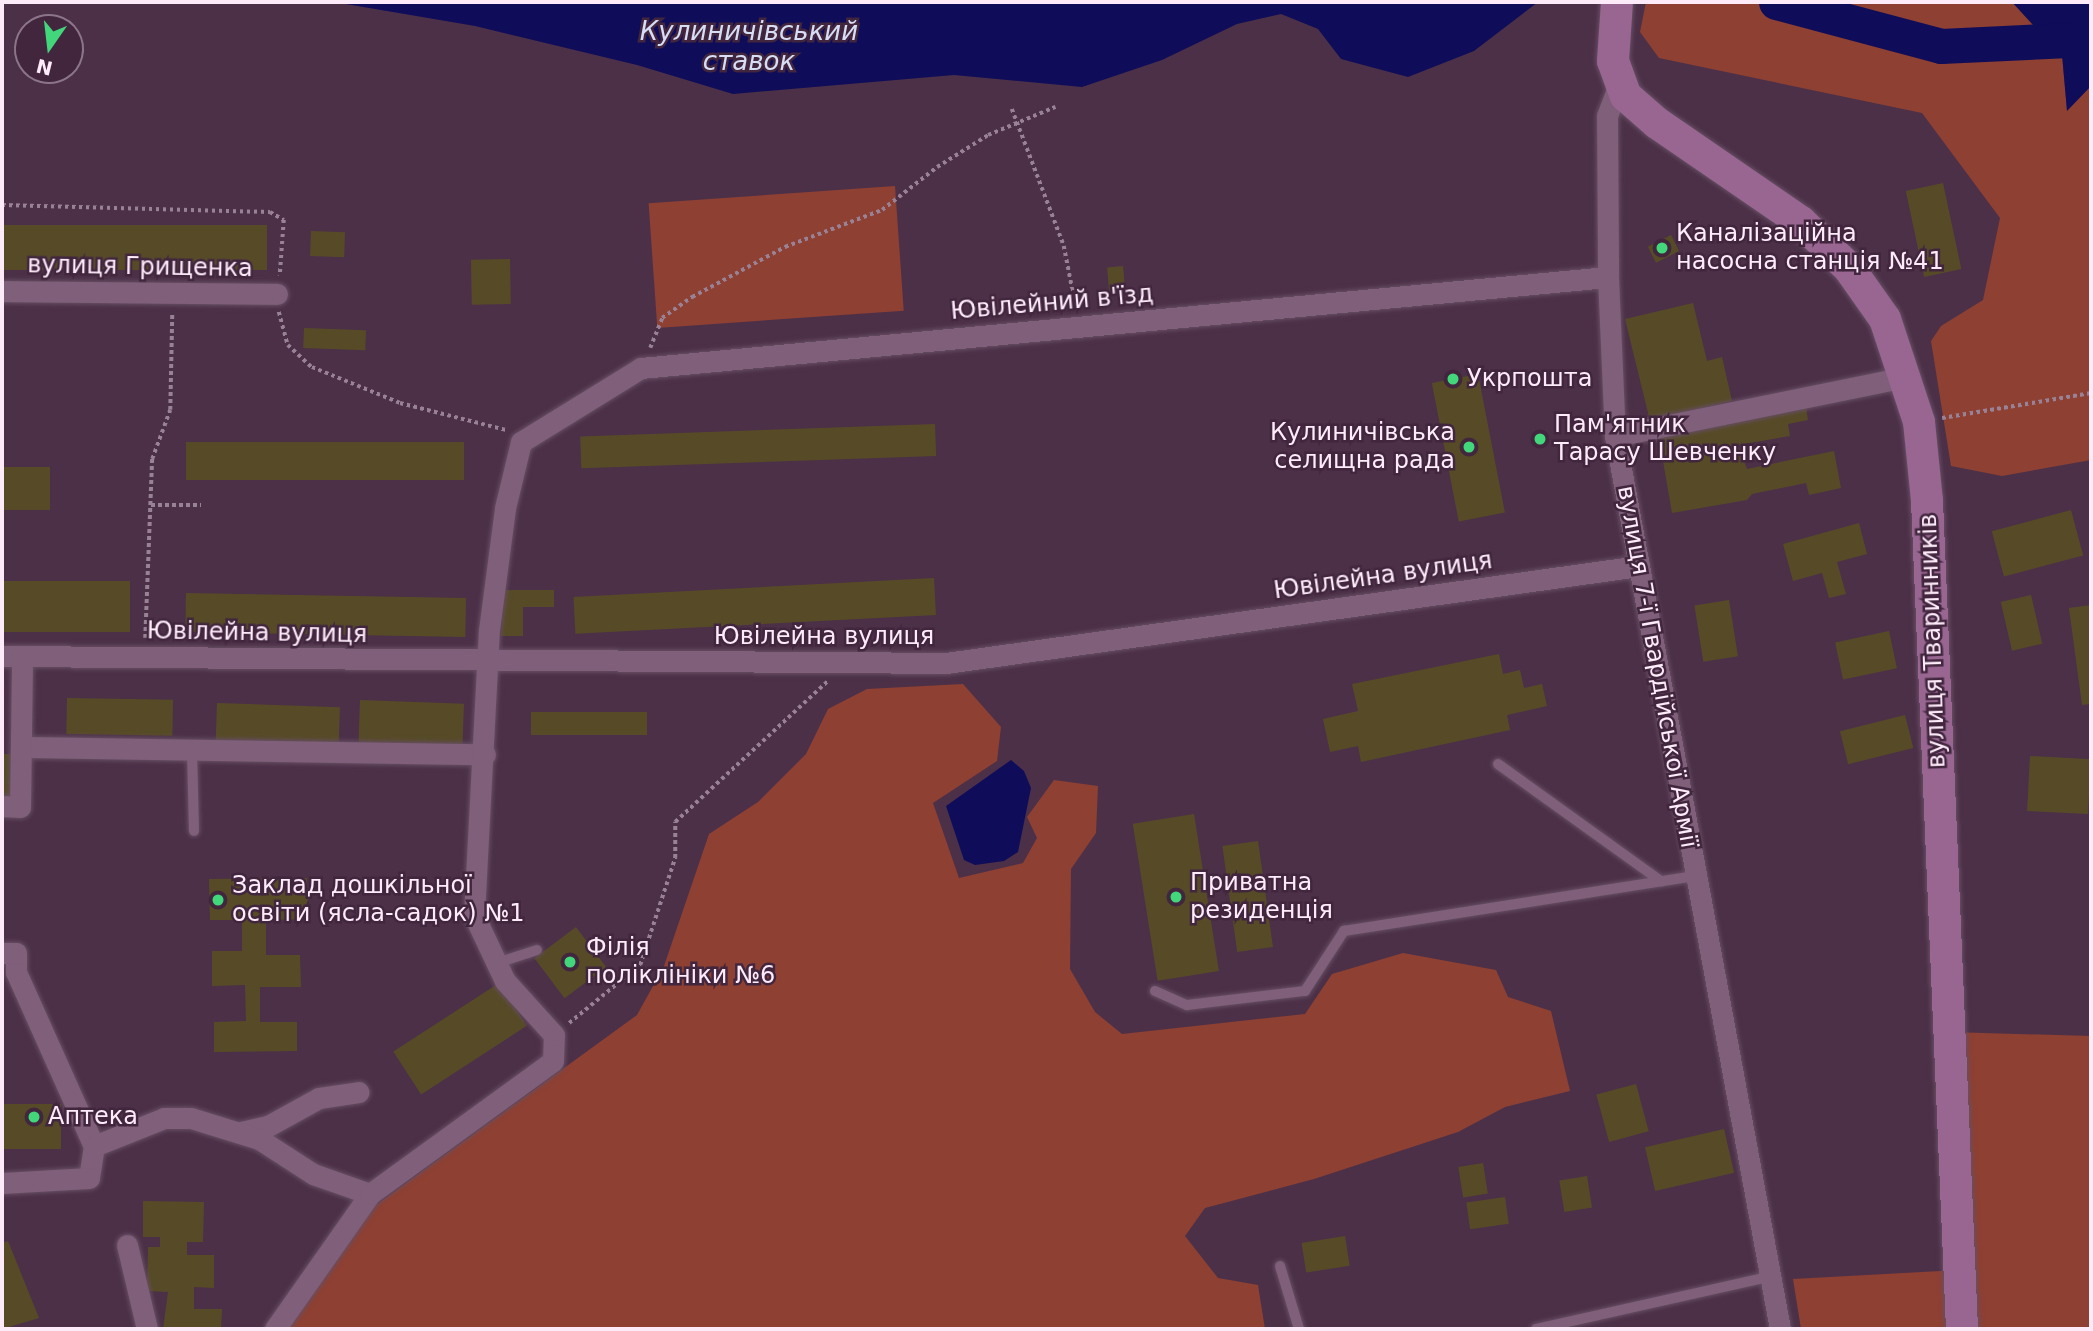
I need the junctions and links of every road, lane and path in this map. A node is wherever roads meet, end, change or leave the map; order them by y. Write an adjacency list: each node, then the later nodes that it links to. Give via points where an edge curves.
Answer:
1 (1616, 9): 2 (main road, via 1614,61)
2 (1620, 82): 7 (street, вулиця 7-ї Гвардійської Армії, via 1607,116); 13 (main road, вулиця Тваринників, via 1637,109 1771,199 1828,246 1885,319)
3 (1055, 107): 5 (path)
4 (1012, 109): 5 (path)
5 (1017, 124): 11 (path, via 1064,246); 12 (path, via 988,135 937,167 882,210 785,247 692,297 662,318)
6 (2, 205): 10 (path, via 270,212 284,220)
7 (1608, 277): 11 (street, Ювілейний в'їзд); 16 (street, вулиця 7-ї Гвардійської Армії)
8 (2, 292): 9 (street, вулиця Грищенка)
9 (172, 293): 10 (street, вулиця Грищенка); 18 (path, via 170,410 152,459)
10 (277, 294): 17 (path, via 279,324 288,345 312,367 400,403 500,425)
11 (1079, 327): 12 (street, Ювілейний в'їзд)
12 (641, 368): 17 (street, Ювілейний в'їзд)
13 (1906, 377): 15 (main road, вулиця Тваринників); 16 (street)
14 (2091, 393): 15 (path)
15 (1919, 422): 51 (main road, вулиця Тваринників, via 1927,501)
16 (1615, 436): 20 (street, вулиця 7-ї Гвардійської Армії)
17 (521, 442): 23 (street, via 505,508 489,630)
18 (151, 505): 19 (path); 22 (path)
19 (201, 505)
20 (1639, 566): 24 (street, Ювілейна вулиця, via 946,663); 31 (street, вулиця 7-ї Гвардійської Армії)
21 (12, 656): 22 (street, Ювілейна вулиця); 25 (street)
22 (145, 658): 23 (street, Ювілейна вулиця)
23 (491, 663): 24 (street, Ювілейна вулиця); 27 (street)
24 (848, 663): 37 (path, via 675,822 675,858 640,965)
25 (21, 747): 26 (street); 29 (street, via 20,807)
26 (192, 750): 27 (street); 30 (lane)
27 (485, 754): 35 (street, via 474,915)
28 (1499, 764): 32 (lane)
29 (2, 806)
30 (194, 831)
31 (1695, 876): 32 (lane); 45 (street, вулиця 7-ї Гвардійської Армії)
32 (1661, 881): 36 (lane, via 1344,931 1305,992 1187,1005)
33 (537, 950): 35 (lane)
34 (2, 953): 40 (street, via 16,953 16,972)
35 (497, 963): 37 (street, via 505,981)
36 (1155, 991)
37 (554, 1035): 42 (street, via 553,1061)
38 (359, 1092): 39 (street, via 319,1098 268,1126)
39 (239, 1132): 40 (street, via 191,1118 164,1118); 42 (street, via 259,1139 313,1174)
40 (94, 1146): 41 (street, via 89,1178)
41 (2, 1183)
42 (370, 1195): 47 (street)
43 (127, 1245): 46 (street)
44 (1280, 1266): 48 (lane)
45 (1768, 1277): 49 (lane); 50 (street, вулиця 7-ї Гвардійської Армії)
46 (147, 1329)
47 (275, 1329)
48 (1300, 1329)
49 (1536, 1329)
50 (1780, 1329)
51 (1962, 1329)

